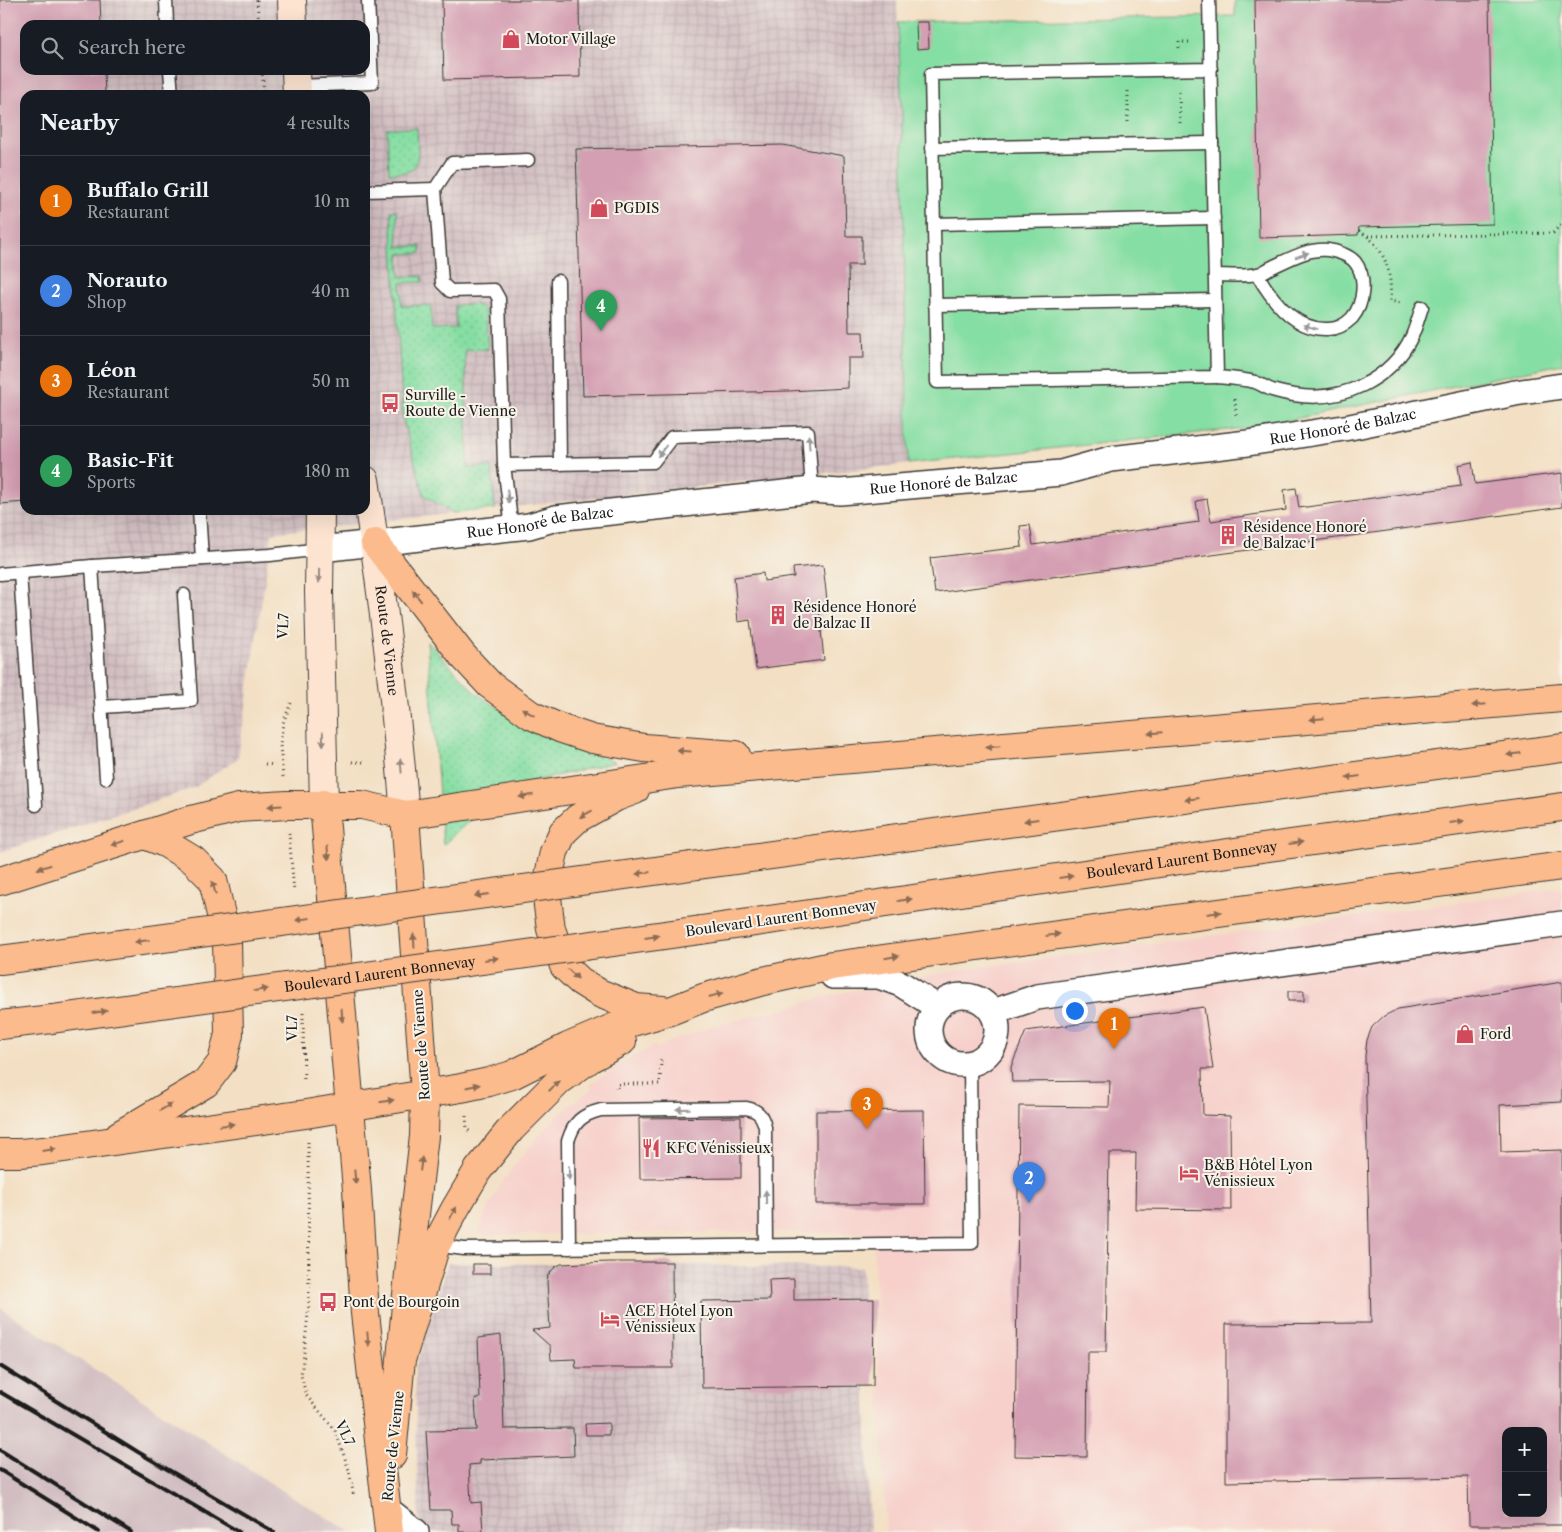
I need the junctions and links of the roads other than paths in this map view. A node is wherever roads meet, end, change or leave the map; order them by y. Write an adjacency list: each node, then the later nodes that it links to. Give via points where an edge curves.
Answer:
1 (166, 0): 5 (lane)
2 (292, 0): 6 (main road)
3 (368, 0): 7 (lane)
4 (1209, 0): 9 (lane)
5 (167, 20)
6 (293, 20)
7 (369, 20)
8 (370, 42): 11 (lane, via 372,84)
9 (1211, 69): 13 (lane); 14 (lane, via 931,74)
10 (170, 75): 12 (lane)
11 (296, 84)
12 (172, 90)
13 (1212, 143): 14 (lane); 18 (lane)
14 (932, 148): 19 (lane)
15 (528, 160): 16 (lane, via 452,163)
16 (435, 189): 17 (lane); 29 (lane, via 442,283 450,291 494,290 499,299)
17 (370, 191)
18 (1214, 218): 19 (lane); 21 (lane)
19 (934, 224): 24 (lane)
20 (1257, 274): 20 (lane, one-way to 20, via 1304,253 1326,250 1338,252 1354,261 1362,276 1363,291 1352,318 1338,328 1320,330 1302,324 1283,309); 21 (lane)
21 (1215, 275): 23 (lane)
22 (558, 281): 28 (lane)
23 (1215, 300): 24 (lane); 26 (lane)
24 (935, 305): 26 (lane, via 937,382)
25 (1422, 307): 26 (lane, via 1413,335 1389,369 1349,392 1297,395 1274,391 1254,382)
26 (1217, 376)
27 (1562, 386): 30 (street, Rue Honoré de Balzac, via 1350,427 1111,459 1061,473 840,492)
28 (560, 464): 29 (lane); 30 (lane, one-way to 28, via 808,432 672,437 653,462)
29 (504, 465): 34 (lane, one-way to 34)
30 (812, 490): 34 (street, Rue Honoré de Balzac, via 556,518)
31 (370, 512): 35 (main road, Route de Vienne)
32 (199, 515): 37 (lane)
33 (320, 515): 36 (main road, Route de Vienne)
34 (512, 528): 35 (street, Rue Honoré de Balzac)
35 (375, 543): 36 (street, Rue Honoré de Balzac); 45 (main road, one-way to 35, via 644,748 592,739 531,714 490,685 463,656); 51 (main road, Route de Vienne, one-way to 35)
36 (320, 549): 37 (lane); 48 (main road, Route de Vienne, one-way to 48)
37 (202, 559): 38 (lane)
38 (92, 566): 39 (lane); 43 (lane)
39 (20, 572): 40 (lane); 49 (lane)
40 (0, 574)
41 (184, 595): 43 (lane, via 191,701)
42 (1562, 698): 45 (main road, one-way to 45)
43 (102, 707): 47 (lane)
44 (1562, 748): 56 (main road, one-way to 56, bridge)
45 (820, 762): 46 (main road)
46 (678, 774): 51 (main road, one-way to 51); 59 (main road, one-way to 59, via 616,797 578,818 563,832 554,852 546,890 551,929 564,966 599,993 636,1008)
47 (106, 778)
48 (324, 804): 51 (main road, via 362,806); 52 (main road, one-way to 52, via 238,808); 64 (main road, Route de Vienne, one-way to 64)
49 (36, 805)
50 (1562, 807): 61 (main road, Boulevard Laurent Bonnevay, one-way to 50, bridge)
51 (405, 814): 63 (main road, Route de Vienne, one-way to 51)
52 (145, 835): 54 (main road, one-way to 54); 65 (main road, one-way to 52, via 206,1083 222,1062 229,1034 227,941 213,880 193,860)
53 (1562, 866): 57 (main road, one-way to 53, via 832,966)
54 (0, 881)
55 (1562, 924): 60 (street, via 1036,997)
56 (0, 960)
57 (763, 981): 58 (street, via 879,976 901,984); 59 (main road, one-way to 57)
58 (937, 1006): 60 (street, via 950,997 966,995 982,1000); 62 (street, via 928,1029 936,1052 957,1064)
59 (670, 1011): 63 (main road, one-way to 59, via 512,1075 615,1027); 67 (main road, one-way to 59, via 459,1201 491,1152 560,1080)
60 (993, 1012): 62 (street, via 998,1033 995,1043 989,1053)
61 (0, 1026)
62 (970, 1064): 68 (lane, via 972,1244)
63 (425, 1094): 64 (main road, one-way to 63); 67 (main road, Route de Vienne, one-way to 63)
64 (348, 1107): 65 (main road, one-way to 64); 70 (main road, Route de Vienne, one-way to 70, via 365,1313)
65 (109, 1141): 66 (main road, one-way to 65)
66 (0, 1153)
67 (424, 1243): 69 (lane, via 464,1249); 70 (main road, Route de Vienne, via 402,1357)
68 (766, 1246): 69 (lane); 69 (lane, one-way to 69, via 765,1127 760,1114 746,1108 600,1110 578,1120 568,1141)
69 (569, 1248)
70 (388, 1520): 71 (street)
71 (416, 1532)

